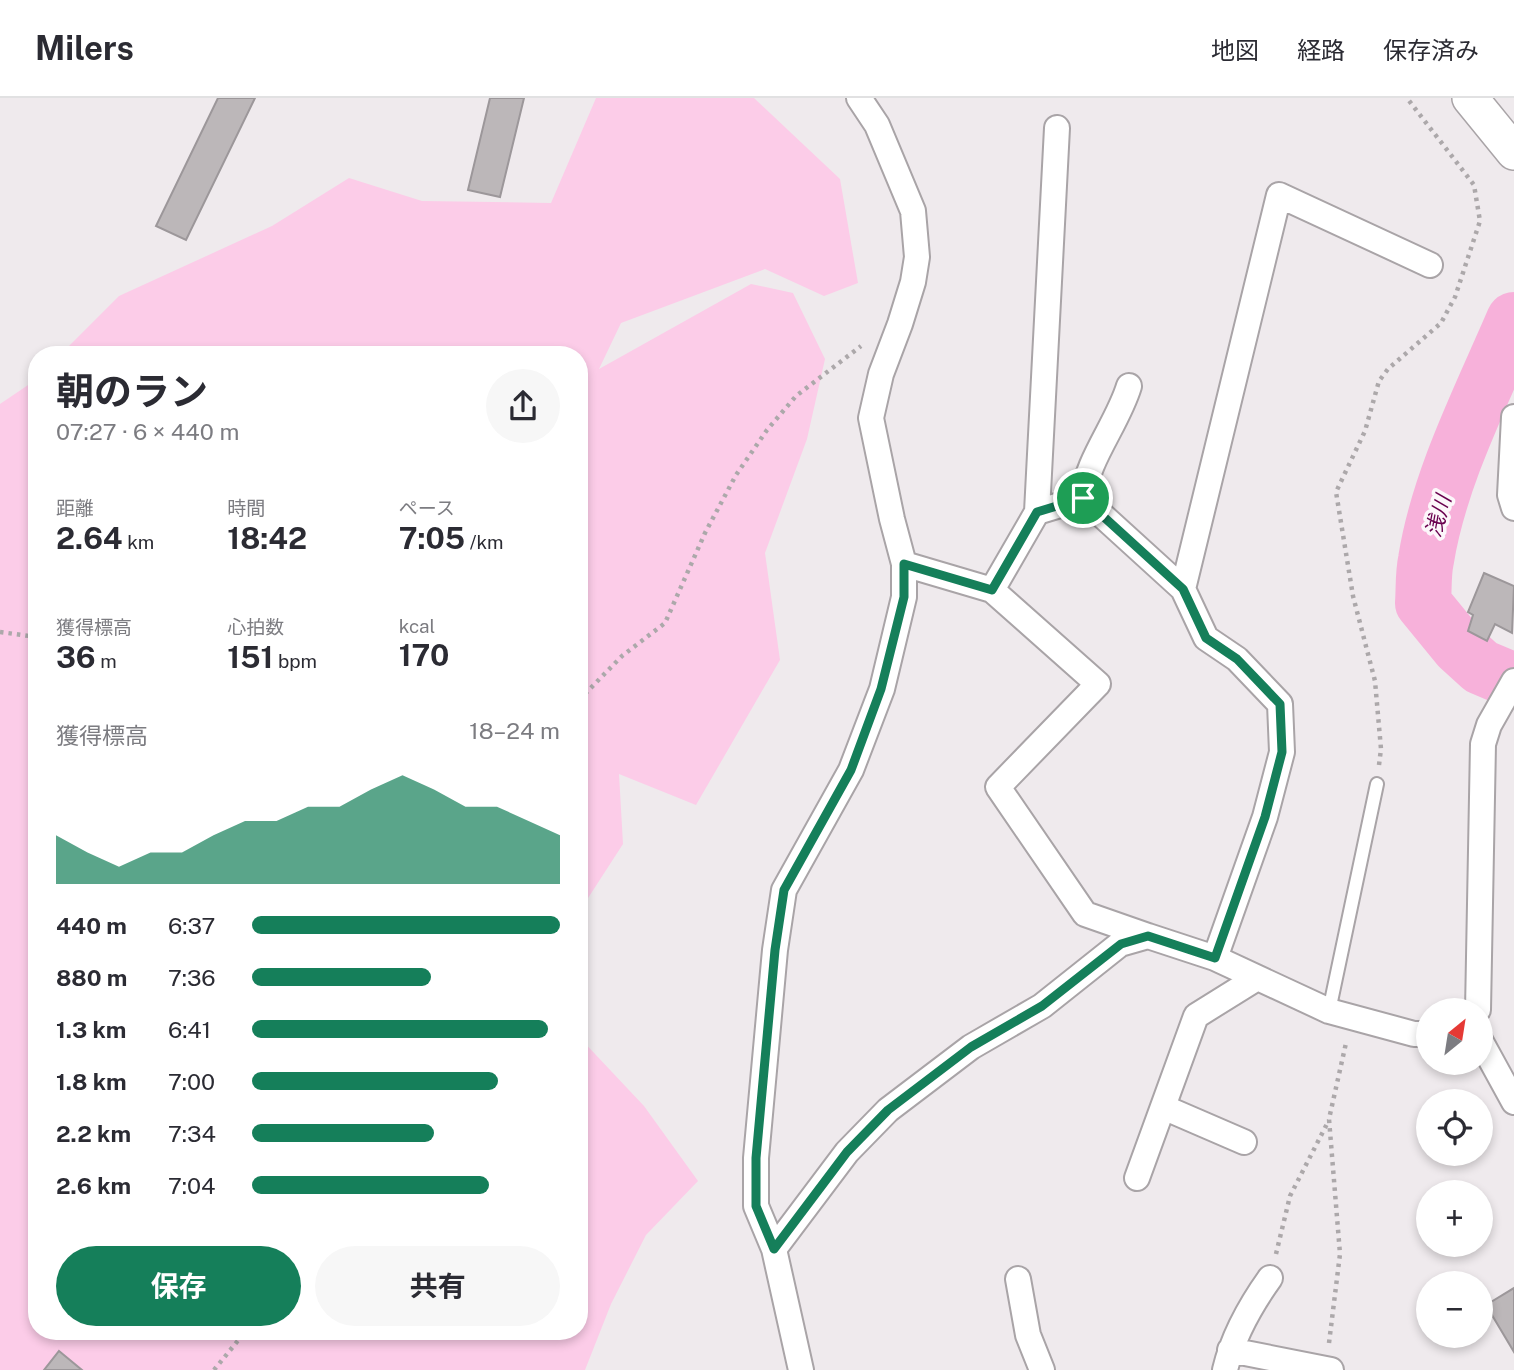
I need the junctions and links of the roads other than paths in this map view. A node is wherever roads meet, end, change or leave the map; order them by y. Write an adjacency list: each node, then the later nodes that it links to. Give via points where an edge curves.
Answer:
1 (859, 98): 11 (street, via 877,125 913,211 917,257 871,418)
2 (1470, 98): 4 (main road)
3 (1057, 128): 10 (street)
4 (1514, 152)
5 (1430, 265): 12 (street, via 1279,195)
6 (1129, 386): 8 (street, via 1084,482)
7 (1514, 417): 9 (street, via 1510,495)
8 (1083, 498): 10 (street); 12 (street)
9 (1514, 509)
10 (1037, 512): 13 (street)
11 (904, 564): 13 (street); 27 (street, via 904,597 881,689 851,770 784,890 756,1158 756,1206)
12 (1183, 589): 17 (street, via 1206,638 1237,659 1280,704 1279,765)
13 (992, 590): 16 (street, via 1098,684 998,787 1085,914)
14 (1514, 681): 19 (street, via 1483,744)
15 (1377, 785): 20 (lane)
16 (1148, 936): 17 (street); 27 (street, via 1121,944 1042,1006 971,1047 888,1110 847,1152)
17 (1215, 958): 18 (street)
18 (1257, 978): 20 (street); 24 (street, via 1196,1016)
19 (1478, 998)
20 (1340, 1015): 21 (street)
21 (1416, 1034)
22 (1493, 1064): 23 (street)
23 (1514, 1102)
24 (1163, 1107): 25 (street); 26 (street)
25 (1244, 1142)
26 (1137, 1178)
27 (774, 1249): 32 (street)
28 (1270, 1278): 30 (street)
29 (1018, 1279): 33 (street, via 1028,1335)
30 (1227, 1360): 31 (street)
31 (1329, 1369)
32 (801, 1370)
33 (1042, 1370)

